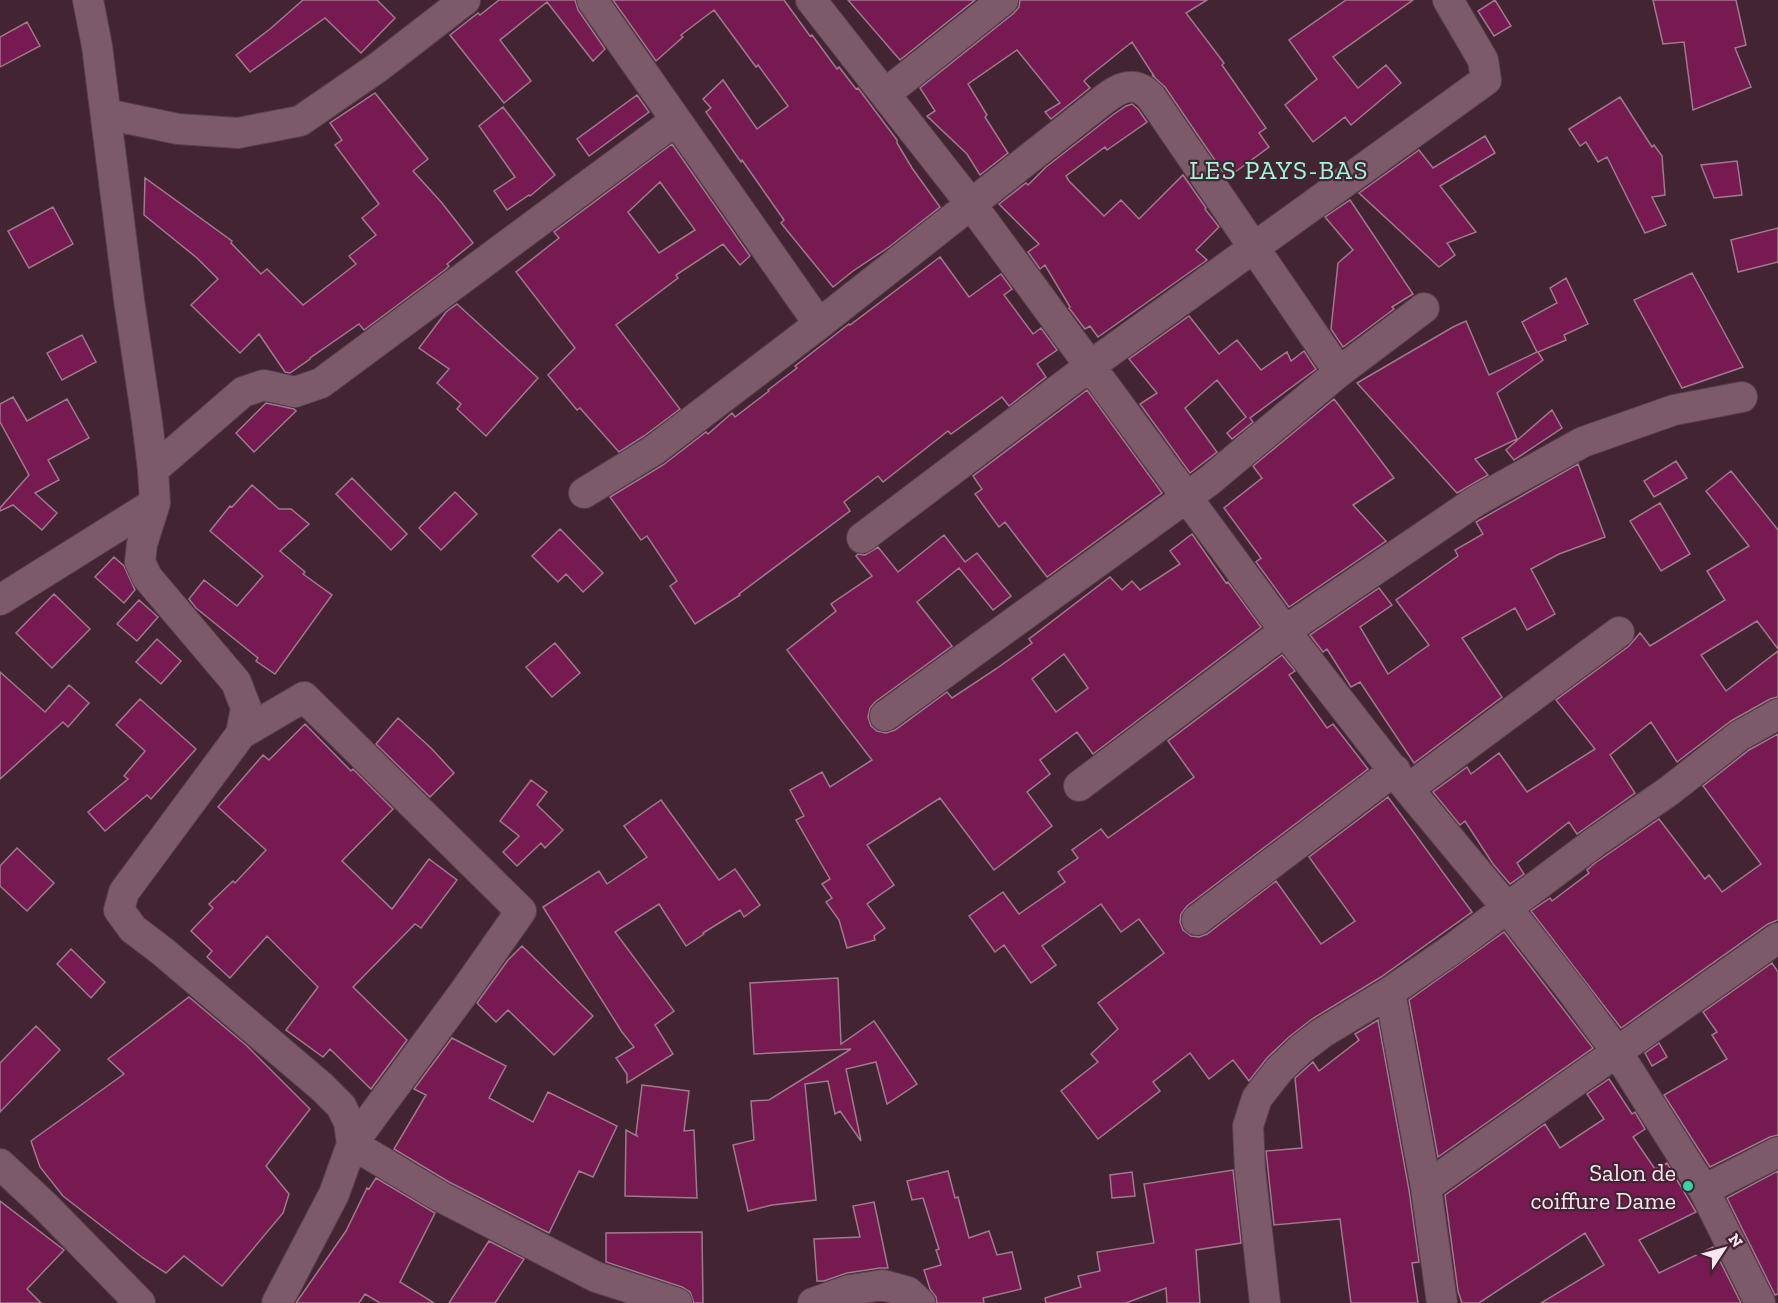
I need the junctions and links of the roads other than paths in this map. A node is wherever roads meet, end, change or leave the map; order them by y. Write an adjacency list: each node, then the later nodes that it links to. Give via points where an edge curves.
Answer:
1 (88, 0): 8 (street)
2 (465, 0): 8 (street, via 300,122 238,133 178,129)
3 (592, 0): 9 (street)
4 (811, 0): 7 (street)
5 (1003, 0): 7 (street)
6 (1448, 0): 11 (street, via 1483,60 1486,80)
7 (885, 94): 10 (street)
8 (106, 114): 17 (street)
9 (676, 120): 13 (street); 17 (street, via 321,384 295,392 264,386 243,392)
10 (971, 204): 11 (street, via 1120,89 1133,86 1143,88 1151,97); 13 (street); 14 (street)
11 (1255, 248): 14 (street); 15 (street)
12 (1424, 308): 15 (street)
13 (819, 324): 18 (street, via 654,450)
14 (1090, 366): 19 (street); 21 (street)
15 (1339, 372): 19 (street)
16 (1742, 397): 23 (street, via 1674,410 1583,442 1476,501)
17 (153, 470): 20 (street)
18 (584, 493)
19 (1188, 497): 23 (street); 26 (street)
20 (154, 503): 22 (street); 27 (street, via 140,562 147,577 236,682 246,708)
21 (862, 538)
22 (0, 600)
23 (1285, 631): 28 (street); 29 (street)
24 (1619, 632): 28 (street)
25 (1778, 714): 30 (street, via 1739,736)
26 (885, 716)
27 (241, 734): 35 (street, via 124,892 119,910 133,928 341,1106 349,1122); 35 (street, via 304,697 521,911)
28 (1402, 780): 30 (street); 31 (street)
29 (1079, 786)
30 (1507, 908): 33 (street); 34 (street)
31 (1197, 920)
32 (1778, 938): 34 (street)
33 (1390, 992): 38 (street); 45 (street, via 1301,1048 1257,1098 1248,1126 1249,1158)
34 (1617, 1052): 38 (street); 39 (street)
35 (352, 1144): 41 (street, via 334,1194); 42 (street, via 441,1197 596,1276)
36 (1778, 1152): 39 (street)
37 (0, 1164): 40 (street)
38 (1426, 1187): 46 (street)
39 (1704, 1190): 47 (street)
40 (140, 1303)
41 (277, 1303)
42 (677, 1303)
43 (813, 1303): 44 (street, via 850,1290 883,1285 908,1292)
44 (920, 1303)
45 (1265, 1303)
46 (1442, 1303)
47 (1760, 1303)

